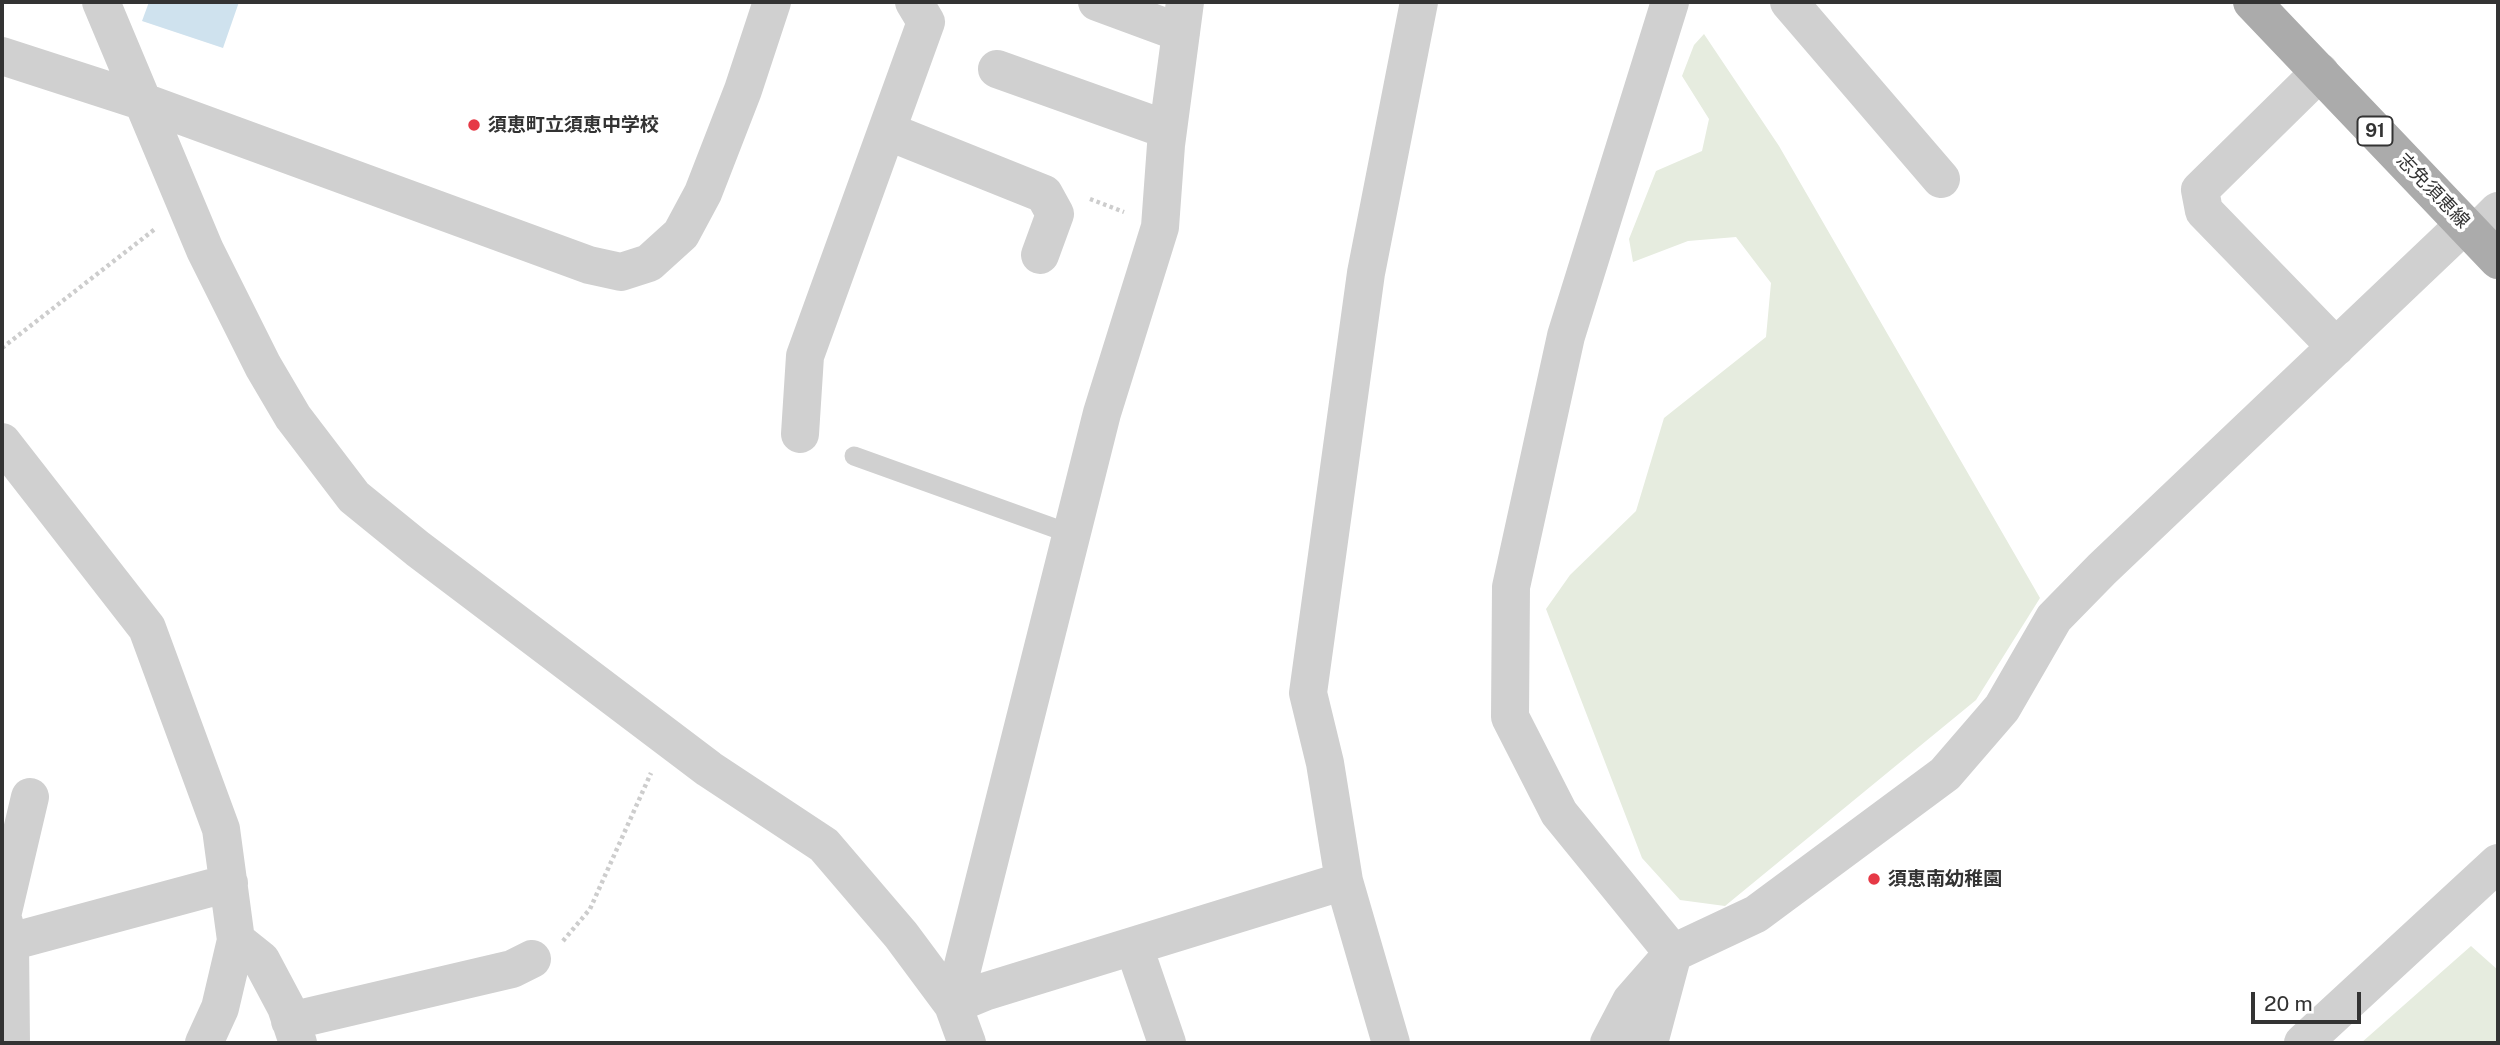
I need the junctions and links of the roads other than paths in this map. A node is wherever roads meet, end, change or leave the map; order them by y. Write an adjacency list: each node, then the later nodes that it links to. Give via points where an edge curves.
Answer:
1 (101, 2): 13 (street)
2 (772, 2): 13 (street, via 703,193 681,234 649,263 621,272 589,265)
3 (914, 2): 15 (street, via 926,22)
4 (1097, 2): 9 (street)
5 (1419, 2): 26 (street, via 1366,273 1308,693 1325,763)
6 (1670, 2): 31 (street, via 1566,336 1511,587 1510,717 1559,813)
7 (1789, 2): 16 (street)
8 (2252, 2): 12 (main road, 志免須恵線 / 91)
9 (1183, 17): 14 (street)
10 (2, 56): 13 (street)
11 (997, 69): 14 (street)
12 (2320, 72): 17 (main road, 志免須恵線 / 91); 19 (street, via 2200,190 2204,211)
13 (141, 101): 33 (street, via 211,261 287,407 354,497 667,738 824,845)
14 (1168, 130): 23 (street, via 1160,227 1102,414)
15 (887, 131): 18 (street, via 1044,194 1055,214); 20 (street, via 805,356)
16 (1941, 179)
17 (2484, 232): 19 (street)
18 (1040, 255)
19 (2336, 347): 31 (street, via 2054,618 2002,708 1945,774 1756,914)
20 (800, 433)
21 (2, 442): 27 (street, via 148,628 221,829)
22 (854, 456): 23 (lane)
23 (1071, 534): 33 (street)
24 (30, 797): 29 (street, via 2,916)
25 (2498, 863): 42 (street)
26 (1344, 881): 30 (street); 39 (street)
27 (229, 883): 28 (street); 29 (street)
28 (236, 940): 34 (street, via 261,960); 36 (street, via 219,1008)
29 (10, 942): 35 (street)
30 (1134, 947): 33 (street); 38 (street)
31 (1673, 953): 40 (street, via 1631,1001); 41 (street)
32 (533, 959): 34 (street)
33 (953, 1005): 37 (street)
34 (294, 1032)
35 (11, 1043)
36 (204, 1043)
37 (967, 1043)
38 (1167, 1043)
39 (1391, 1043)
40 (1609, 1043)
41 (1649, 1043)
42 (2303, 1043)

